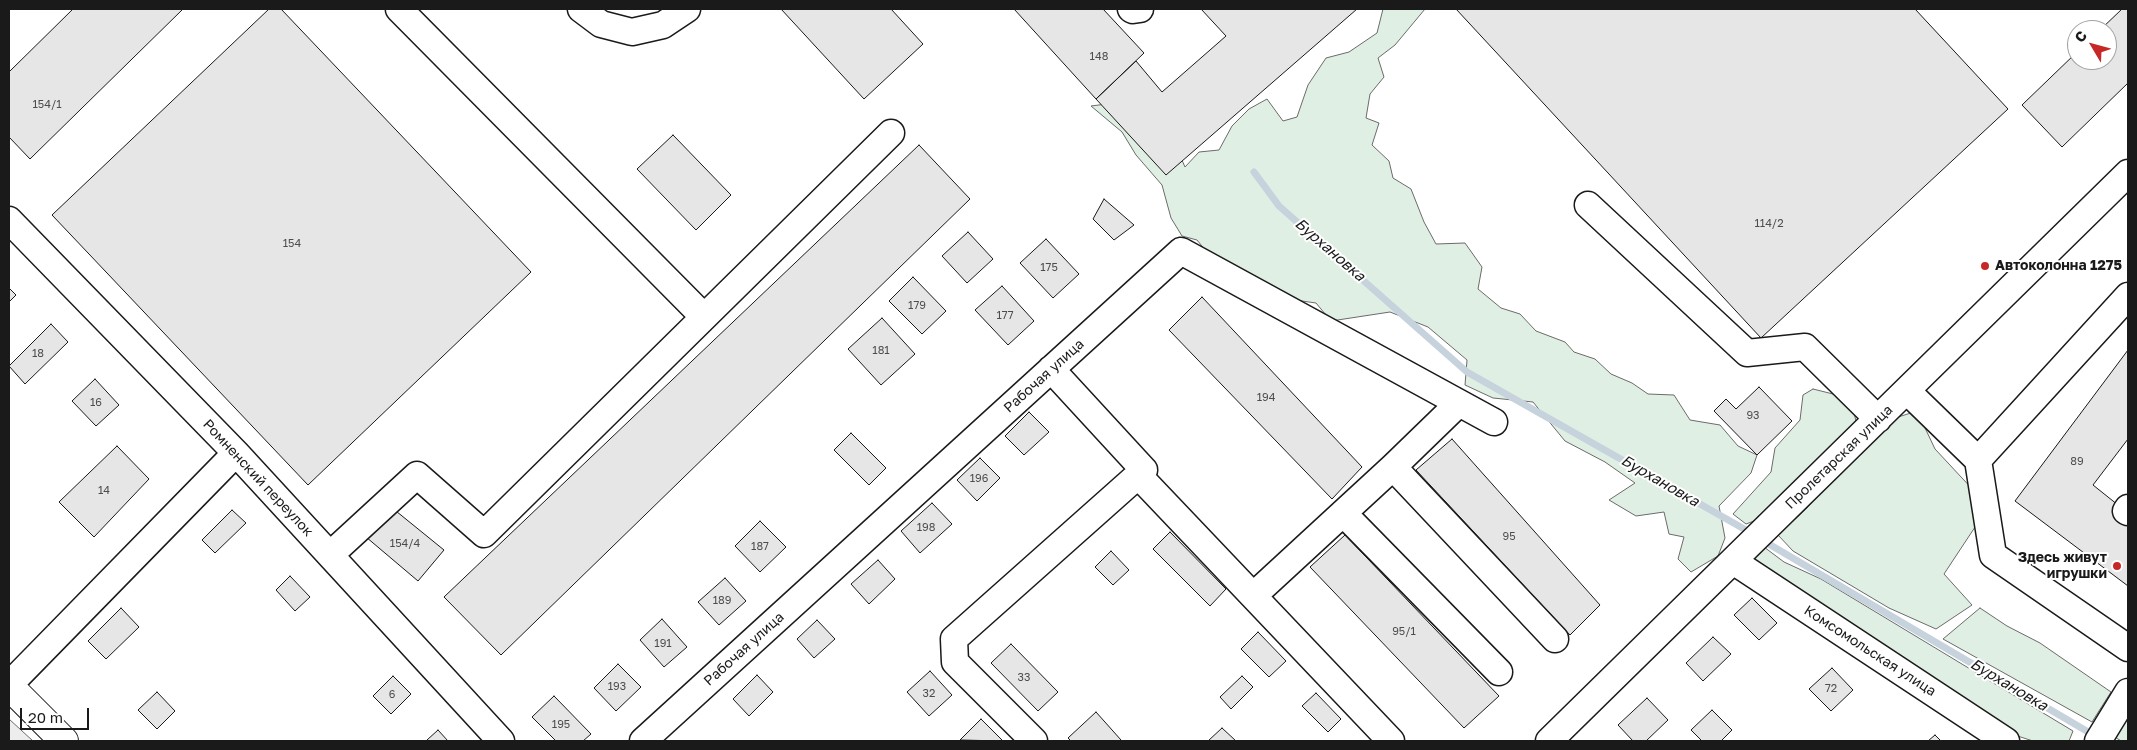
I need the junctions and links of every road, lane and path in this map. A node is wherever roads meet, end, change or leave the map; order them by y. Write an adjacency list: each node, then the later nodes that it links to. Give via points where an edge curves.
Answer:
1 (399, 9): 11 (street)
2 (581, 9): 3 (street, via 601,24 632,32 663,25)
3 (687, 9)
4 (1131, 9): 5 (street)
5 (1140, 9)
6 (891, 133): 11 (street)
7 (2128, 173): 13 (street, Пролетарская улица)
8 (1588, 205): 15 (street, via 1747,353 1805,347)
9 (9, 220): 17 (street, Ромненский переулок)
10 (2128, 296): 18 (street)
11 (704, 317): 25 (street, via 484,534 417,475)
12 (1051, 369): 14 (street, Рабочая улица, via 1181,251); 20 (street, via 1144,470); 35 (street, Рабочая улица)
13 (1907, 390): 15 (street, Пролетарская улица); 18 (street)
14 (1459, 403): 16 (street, Рабочая улица); 19 (street)
15 (1878, 419): 24 (street, Пролетарская улица)
16 (1494, 422)
17 (236, 453): 25 (street, Ромненский переулок); 30 (street)
18 (1978, 460): 28 (street, via 1993,555)
19 (1393, 467): 23 (street); 27 (street)
20 (1138, 475): 26 (street); 36 (street, via 954,638 955,662)
21 (2128, 508): 22 (street)
22 (2128, 512)
23 (1342, 514): 26 (street); 29 (street)
24 (1749, 545): 38 (street, Пролетарская улица); 39 (street, Комсомольская улица)
25 (330, 555): 34 (street, Ромненский переулок)
26 (1253, 596): 37 (street)
27 (1555, 639)
28 (2128, 648)
29 (1499, 672)
30 (9, 686): 33 (main road)
31 (2128, 692): 32 (street)
32 (2103, 733)
33 (64, 741)
34 (501, 741)
35 (643, 741)
36 (1034, 741)
37 (1391, 741)
38 (1549, 741)
39 (2006, 741)

